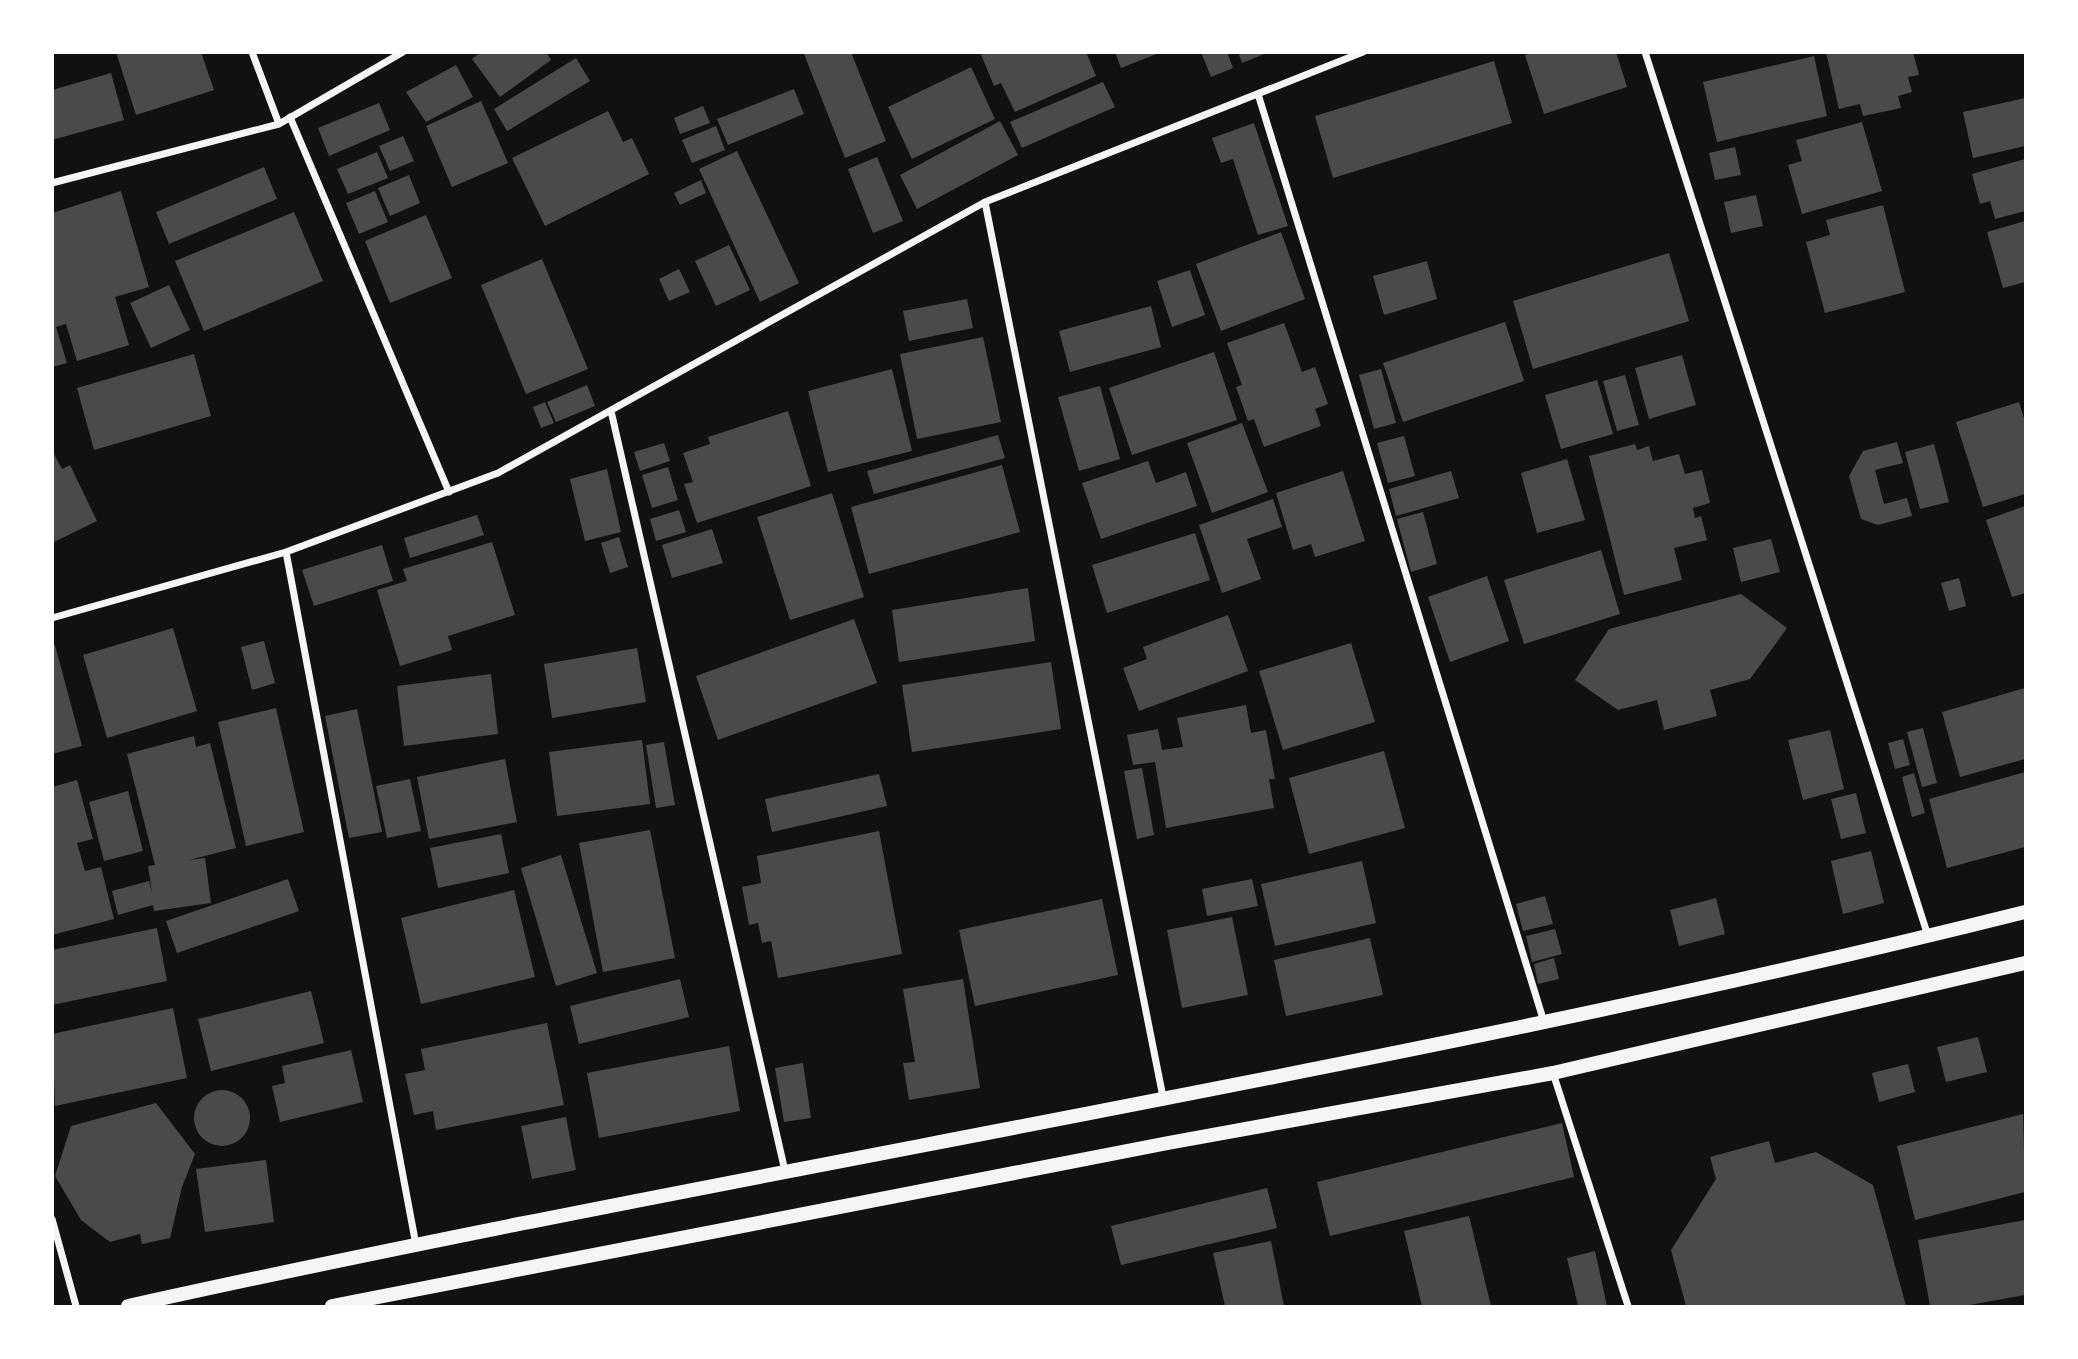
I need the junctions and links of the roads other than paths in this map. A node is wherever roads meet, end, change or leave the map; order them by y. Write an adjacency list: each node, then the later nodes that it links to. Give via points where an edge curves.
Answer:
1 (252, 52): 7 (street)
2 (402, 52): 6 (street)
3 (1363, 52): 5 (street)
4 (1645, 52): 15 (street)
5 (1258, 94): 9 (street); 17 (street)
6 (290, 117): 7 (street); 11 (street)
7 (279, 124): 8 (street)
8 (52, 183)
9 (985, 202): 10 (street); 19 (street)
10 (611, 411): 11 (street, via 498,473); 20 (street)
11 (449, 492): 12 (street)
12 (286, 552): 13 (street); 22 (street)
13 (52, 618)
14 (2025, 912): 15 (main road)
15 (1928, 936): 17 (main road)
16 (2025, 963): 18 (main road)
17 (1544, 1022): 19 (main road)
18 (1553, 1073): 25 (main road, via 1168,1143); 26 (street)
19 (1163, 1097): 20 (main road)
20 (785, 1172): 22 (main road)
21 (52, 1219): 23 (street)
22 (416, 1245): 24 (main road)
23 (76, 1307)
24 (128, 1307)
25 (332, 1307)
26 (1628, 1307)

